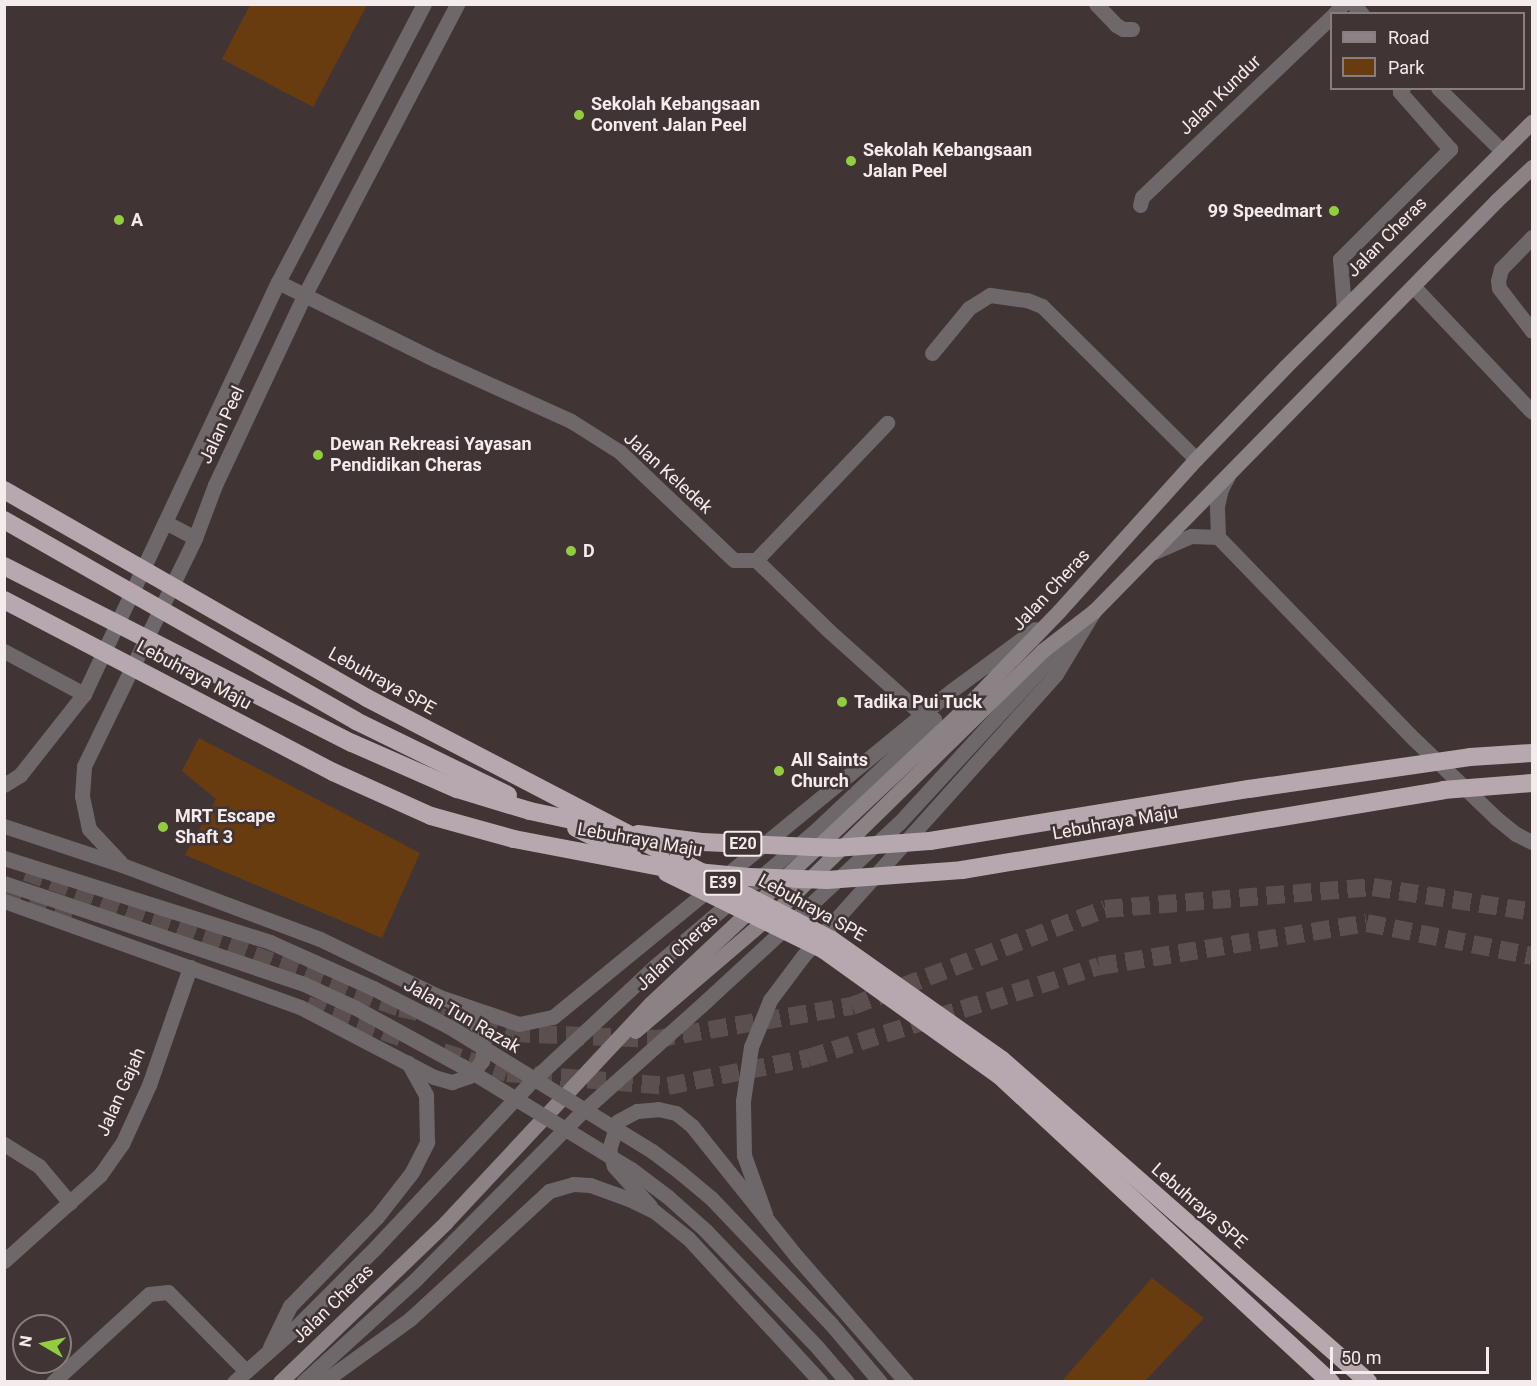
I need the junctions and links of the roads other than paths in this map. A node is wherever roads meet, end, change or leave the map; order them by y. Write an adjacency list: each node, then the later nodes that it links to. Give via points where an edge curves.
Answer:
1 (424, 4): 13 (street, Jalan Peel)
2 (457, 4): 15 (street, Jalan Peel)
3 (1096, 4): 5 (street, via 1116,25)
4 (1330, 18): 11 (street, Jalan Kundur, via 1142,197)
5 (1132, 29)
6 (1400, 90): 16 (street, via 1450,149 1340,259)
7 (1440, 90): 9 (street)
8 (1533, 122): 9 (main road, Jalan Cheras)
9 (1502, 151): 16 (main road, Jalan Cheras)
10 (1533, 167): 14 (main road, Jalan Cheras)
11 (1140, 206)
12 (1533, 237): 17 (street, via 1501,269 1498,281 1499,288)
13 (278, 282): 15 (street, Jalan Keledek); 25 (street, Jalan Peel)
14 (1413, 286): 19 (street); 22 (main road, Jalan Cheras)
15 (304, 296): 27 (street, Jalan Peel); 29 (street, Jalan Keledek, via 571,421 620,452 734,560)
16 (1344, 308): 21 (main road, Jalan Cheras)
17 (1533, 332)
18 (932, 352): 21 (street, via 969,308 990,295 1042,306)
19 (1533, 412)
20 (887, 423): 29 (street)
21 (1196, 459): 32 (main road, Jalan Cheras)
22 (1229, 475): 26 (street, via 1217,506); 28 (main road, Jalan Cheras)
23 (4, 490): 70 (highway, Lebuhraya SPE / E39, bridge, via 367,698 832,940 1002,1060)
24 (4, 520): 69 (highway, Lebuhraya SPE / E39, bridge, via 356,721 824,950 1000,1076)
25 (165, 522): 27 (street); 35 (street, Jalan Peel)
26 (1218, 537): 28 (street, via 1191,536); 41 (street, via 1455,778 1503,824)
27 (195, 538): 43 (street, Jalan Peel, via 84,766 82,796 89,829)
28 (1150, 555): 33 (main road, Jalan Cheras)
29 (756, 560): 36 (street)
30 (4, 566): 37 (highway, Lebuhraya Maju / E20, bridge, via 352,743 457,789 542,814 635,834 702,842 835,848 930,841 1272,785 1470,757)
31 (4, 600): 38 (highway, Lebuhraya Maju / E20, bridge, via 333,772 431,816 514,839 675,870 827,880 962,870 1443,790)
32 (1059, 611): 36 (street, via 951,691); 49 (main road, Jalan Cheras, via 958,715 651,1003); 50 (street, bridge, via 948,706 816,830 654,967)
33 (1094, 611): 49 (main road, Jalan Cheras, via 1042,651 786,902); 52 (street, bridge, via 899,823); 57 (street, via 1056,674 803,956 770,1000 751,1047 743,1101 744,1155)
34 (4, 651): 35 (street)
35 (84, 694): 39 (street, Jalan Peel, via 20,775)
36 (924, 716): 47 (street, via 553,1017 519,1024)
37 (1533, 753)
38 (1533, 783)
39 (4, 785)
40 (4, 826): 43 (street)
41 (1533, 842)
42 (4, 858): 50 (street, Jalan Tun Razak, bridge, via 270,942 448,1026)
43 (122, 865): 47 (street, via 320,939)
44 (4, 882): 51 (street, bridge, via 304,984 365,1013)
45 (4, 901): 46 (street)
46 (190, 967): 48 (street, via 300,1007); 55 (street, Jalan Gajah, via 149,1085 122,1144 100,1175)
47 (440, 998): 48 (street, via 469,1017 482,1032 482,1061 469,1076 452,1082)
48 (408, 1063): 59 (street, via 426,1095 428,1142 412,1172 377,1217 290,1306)
49 (586, 1071): 62 (main road, Jalan Cheras, via 446,1222)
50 (533, 1080): 51 (street); 52 (street, Jalan Tun Razak, bridge)
51 (514, 1099): 53 (street, bridge); 59 (street, via 375,1248)
52 (583, 1111): 53 (street); 67 (street, Jalan Tun Razak, bridge, via 652,1151 711,1198 831,1324)
53 (565, 1130): 63 (street, via 416,1280); 66 (street, bridge, via 631,1169 705,1230)
54 (4, 1144): 55 (street, via 39,1166)
55 (70, 1203): 58 (street, Jalan Gajah)
56 (654, 1211): 57 (street, via 614,1166 609,1150 618,1121 637,1111 658,1109 676,1113 692,1126); 64 (street, via 590,1185 573,1184 549,1191 410,1319); 65 (street, via 688,1238)
57 (765, 1214): 68 (street, via 797,1257)
58 (4, 1261)
59 (266, 1355): 60 (street)
60 (240, 1376): 61 (street, via 168,1292 149,1294)
61 (53, 1382)
62 (280, 1382)
63 (303, 1382)
64 (323, 1382)
65 (821, 1382)
66 (847, 1382)
67 (880, 1382)
68 (906, 1382)
69 (1331, 1382)
70 (1368, 1382)

